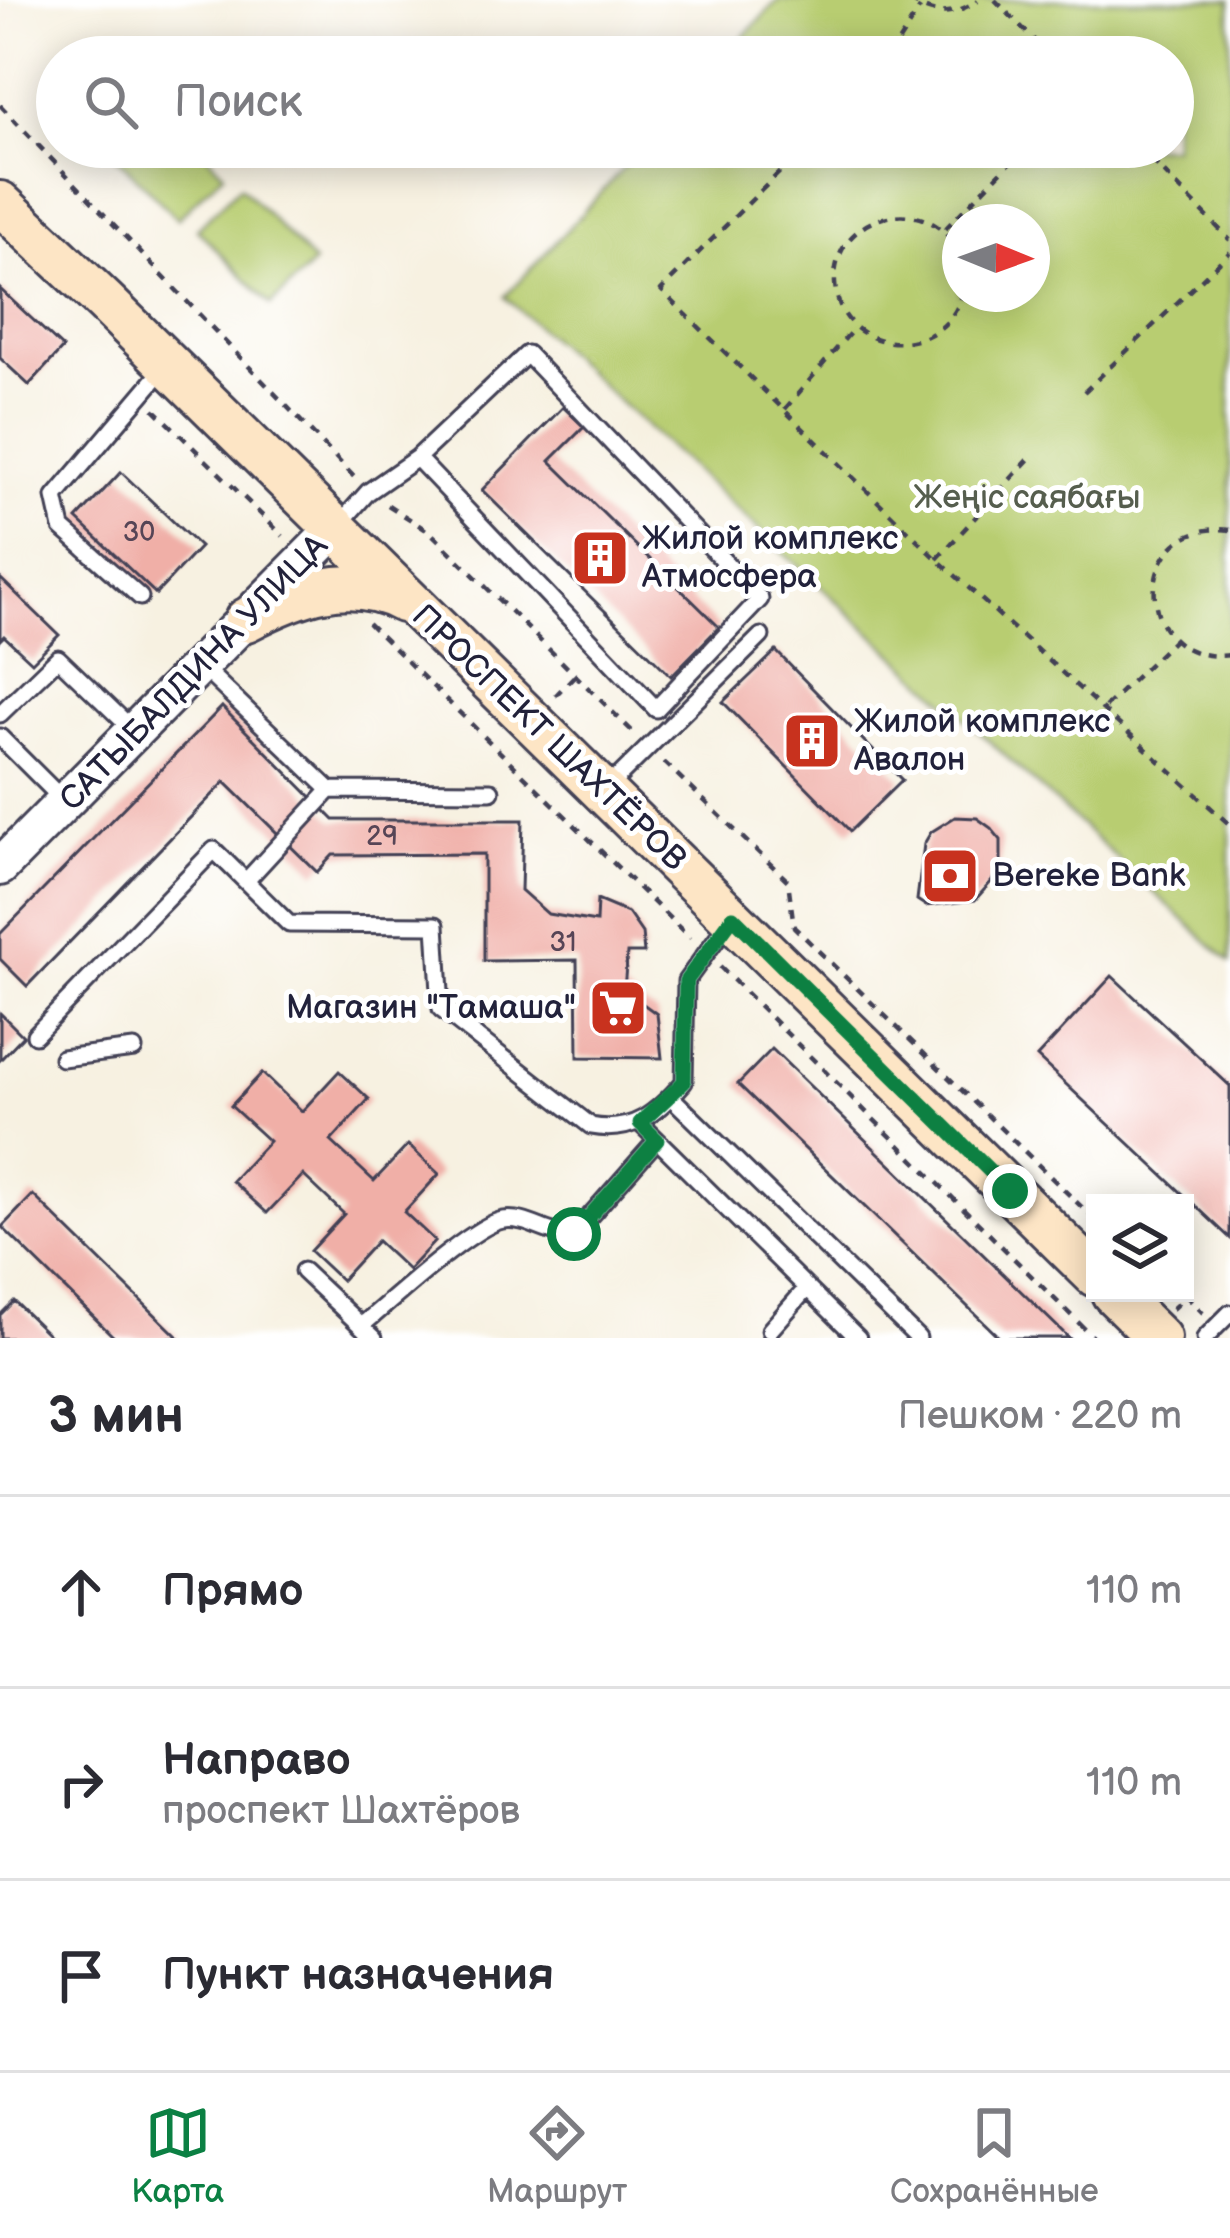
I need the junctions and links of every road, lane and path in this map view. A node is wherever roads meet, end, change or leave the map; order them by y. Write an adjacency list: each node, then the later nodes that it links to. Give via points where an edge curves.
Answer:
1 (910, 0): 4 (path)
2 (978, 0): 4 (path, via 949,14)
3 (995, 0): 6 (path)
4 (920, 8): 5 (path)
5 (902, 36)
6 (1030, 36)
7 (0, 105): 8 (path)
8 (36, 143)
9 (60, 168): 26 (path)
10 (785, 168): 23 (path, via 661,290)
11 (1005, 168): 14 (path)
12 (1160, 168): 16 (path)
13 (0, 203): 20 (main road, ПРОСПЕКТ ШАХТЁРОВ)
14 (970, 204)
15 (942, 230): 19 (path, via 902,214 860,227 836,265 835,287)
16 (1230, 240)
17 (1230, 253): 21 (path)
18 (953, 312): 19 (path, via 932,336 912,343 892,344)
19 (855, 327): 23 (path)
20 (167, 364): 22 (lane); 27 (main road, ПРОСПЕКТ ШАХТЁРОВ)
21 (1084, 392)
22 (141, 397): 29 (path); 31 (lane, via 56,497 62,527)
23 (785, 410): 30 (path)
24 (417, 458): 24 (lane, via 656,710 760,599 527,355); 26 (lane)
25 (1029, 459): 30 (path)
26 (368, 492): 27 (lane); 42 (path, via 431,533)
27 (335, 529): 32 (main road, ПРОСПЕКТ ШАХТЁРОВ); 33 (street, САТЫБАЛДИНА УЛИЦА)
28 (1230, 530): 35 (path, via 1186,536 1159,566 1154,606)
29 (296, 549)
30 (937, 560): 38 (path)
31 (140, 597)
32 (416, 607): 33 (main road, via 356,586 323,588); 45 (main road, ПРОСПЕКТ ШАХТЁРОВ)
33 (246, 620): 37 (street, САТЫБАЛДИНА УЛИЦА)
34 (761, 636): 42 (lane)
35 (1174, 640): 36 (path, via 1192,652); 38 (path)
36 (1230, 655)
37 (201, 666): 40 (street, САТЫБАЛДИНА УЛИЦА); 43 (lane)
38 (1104, 708): 47 (path)
39 (0, 714): 40 (lane, via 58,658)
40 (136, 733): 46 (street, САТЫБАЛДИНА УЛИЦА)
41 (0, 737): 46 (lane)
42 (649, 747): 45 (lane); 57 (path, via 788,881 794,927)
43 (330, 790): 44 (lane); 49 (lane)
44 (491, 791)
45 (604, 791): 50 (main road, ПРОСПЕКТ ШАХТЁРОВ)
46 (67, 803): 48 (street, САТЫБАЛДИНА УЛИЦА)
47 (1230, 825)
48 (0, 867)
49 (245, 881): 51 (lane, via 214,850); 55 (lane, via 289,925 436,926 440,1009 591,1126)
50 (733, 917): 54 (lane, via 686,981 684,1082); 58 (main road, ПРОСПЕКТ ШАХТЁРОВ)
51 (35, 1035)
52 (134, 1049): 53 (lane)
53 (62, 1058)
54 (671, 1097): 55 (lane); 67 (lane)
55 (640, 1123): 56 (lane)
56 (657, 1140): 60 (lane); 65 (lane, via 574,1234 559,1237 505,1219 480,1230)
57 (1086, 1211)
58 (1086, 1266)
59 (303, 1271): 65 (lane)
60 (807, 1288): 64 (lane); 66 (lane)
61 (1132, 1302): 63 (main road)
62 (1230, 1313): 68 (lane)
63 (1169, 1320)
64 (770, 1330)
65 (367, 1332)
66 (858, 1338)
67 (918, 1338)
68 (1205, 1338)

